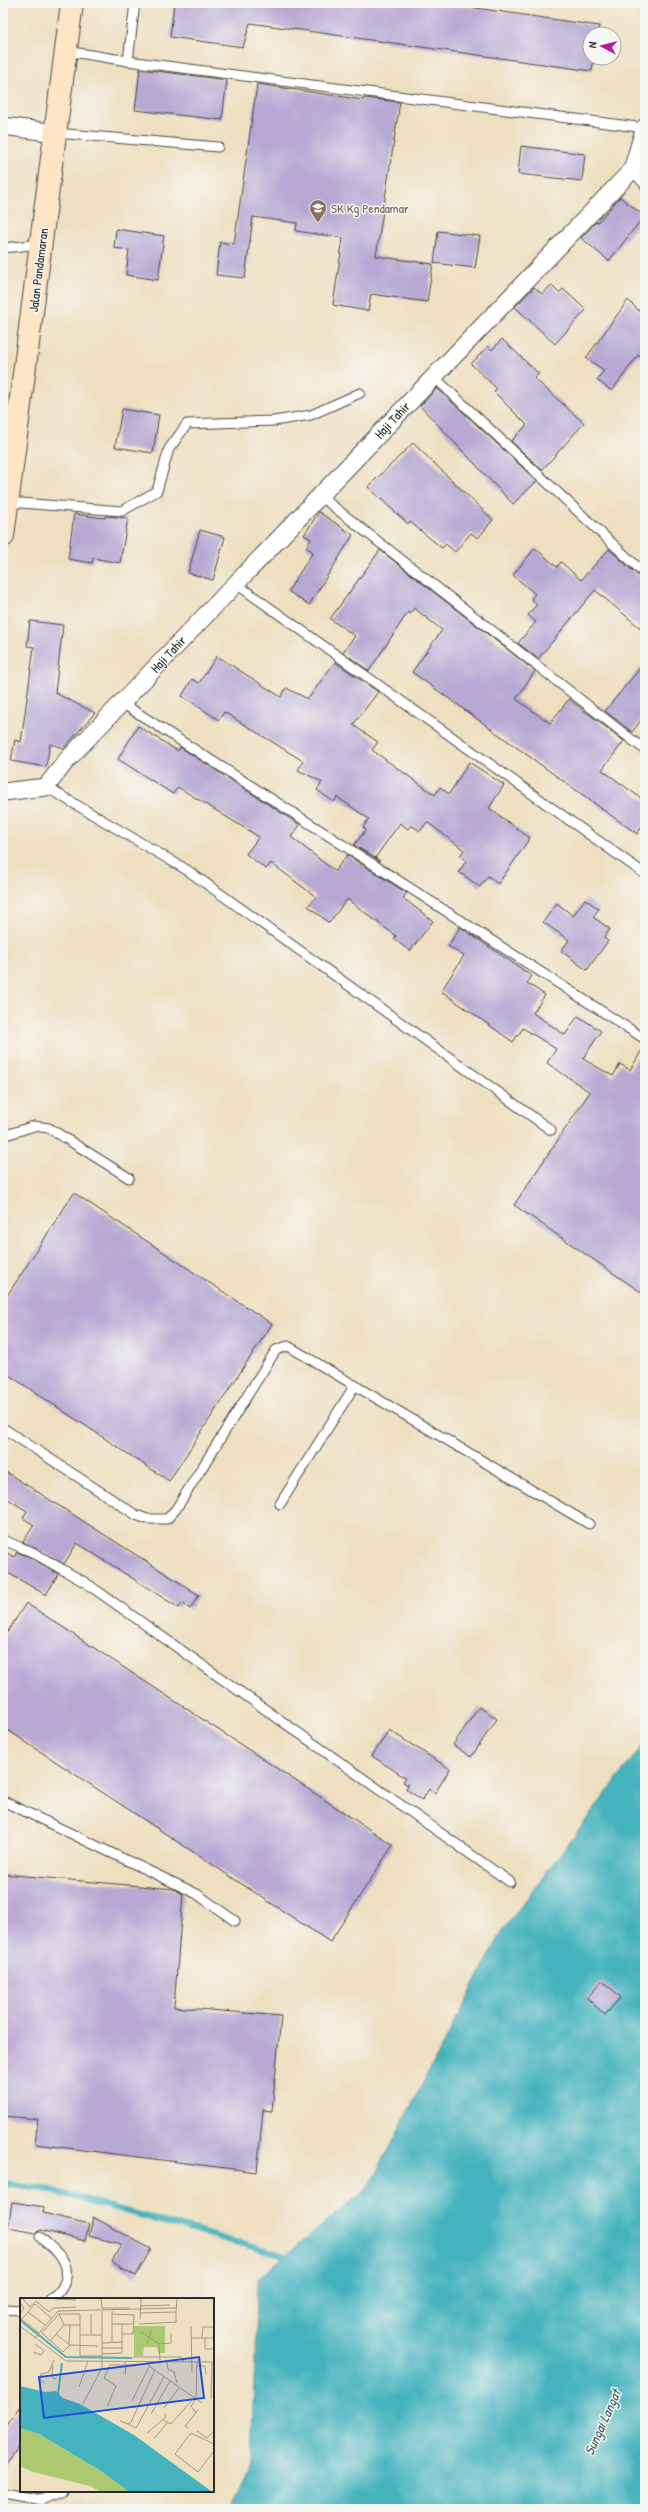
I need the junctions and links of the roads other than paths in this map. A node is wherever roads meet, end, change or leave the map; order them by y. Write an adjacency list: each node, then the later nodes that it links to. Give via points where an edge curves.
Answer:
1 (72, 3): 3 (main road, Jalan Pandamaran)
2 (136, 3): 4 (lane)
3 (66, 51): 4 (lane); 7 (main road, Jalan Pandamaran)
4 (128, 61): 6 (lane)
5 (3, 126): 7 (street)
6 (645, 127): 9 (street, Haji Tahir)
7 (56, 133): 8 (lane); 11 (main road, Jalan Pandamaran)
8 (218, 147)
9 (632, 170): 10 (lane); 13 (street, Haji Tahir)
10 (645, 185)
11 (42, 244): 12 (lane); 16 (main road, Jalan Pandamaran)
12 (3, 248)
13 (433, 376): 15 (street, Haji Tahir); 18 (lane)
14 (360, 393): 16 (lane, via 311,415 274,421 187,424 169,449 157,491 122,511)
15 (320, 496): 19 (street, Haji Tahir); 21 (lane)
16 (8, 502): 17 (main road, Jalan Pandamaran)
17 (3, 536)
18 (645, 574)
19 (235, 583): 20 (street, Haji Tahir); 24 (lane)
20 (122, 703): 22 (street, Haji Tahir, via 66,761); 25 (lane)
21 (645, 750)
22 (46, 787): 23 (street); 26 (lane, via 187,870)
23 (3, 792)
24 (645, 874)
25 (645, 1040)
26 (551, 1130)
27 (3, 1136): 28 (lane, via 34,1126 49,1128)
28 (130, 1178)
29 (355, 1385): 30 (lane, via 288,1346 276,1350 176,1509 167,1519 158,1521 136,1515); 31 (lane); 32 (lane)
30 (3, 1428)
31 (280, 1504)
32 (588, 1524)
33 (3, 1540): 35 (lane, via 32,1552 86,1582)
34 (3, 1801): 36 (lane, via 197,1894)
35 (510, 1882)
36 (235, 1921)
37 (40, 2237): 38 (lane, via 64,2262 67,2277 59,2295)
38 (52, 2298)
39 (3, 2309): 40 (lane)
40 (20, 2310)
41 (60, 2492): 42 (lane, via 40,2500)
42 (3, 2493)

